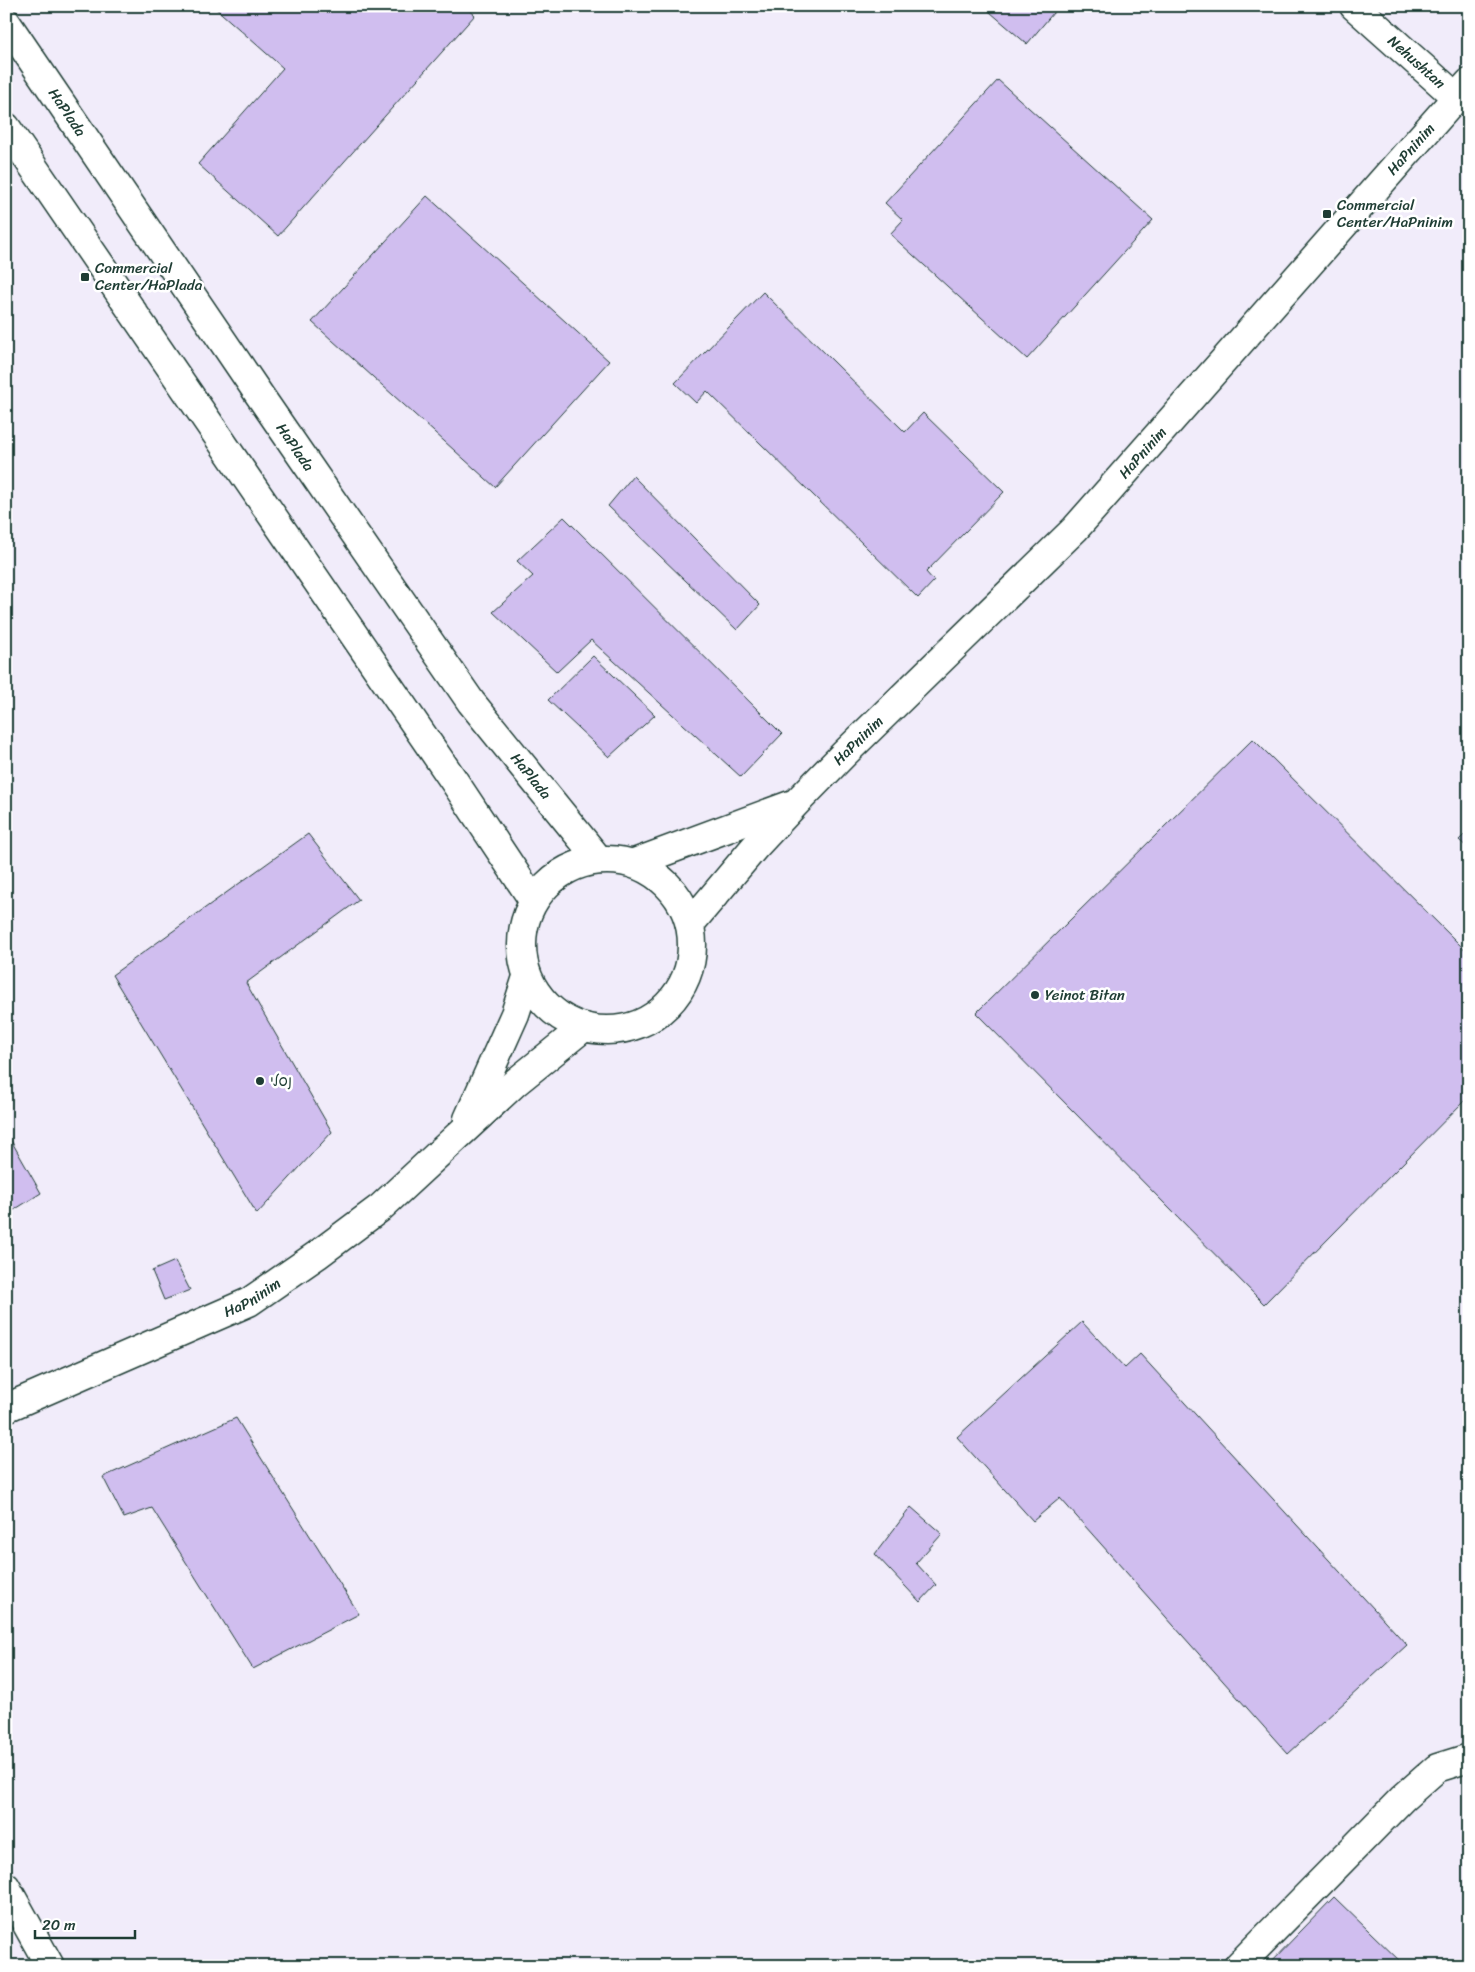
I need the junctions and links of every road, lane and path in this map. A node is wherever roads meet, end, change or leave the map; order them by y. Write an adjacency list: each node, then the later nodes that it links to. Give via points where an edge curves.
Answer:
1 (1354, 6): 3 (street, Nehushtan)
2 (6, 22): 6 (street, HaPlada, via 471,702)
3 (1463, 90): 5 (street, HaPninim, via 1075,529)
4 (6, 126): 8 (street)
5 (796, 803): 7 (street, HaPninim); 9 (street, HaPninim)
6 (599, 860): 7 (street); 8 (street, via 573,866 550,880)
7 (634, 863): 9 (street, via 659,877 678,898)
8 (533, 900): 10 (street, via 523,925 520,951)
9 (690, 924): 11 (street, via 693,948 688,972 677,994 661,1012 638,1025 612,1031)
10 (527, 977): 11 (street, via 561,1016); 12 (street, HaPninim, via 515,1014)
11 (584, 1027): 12 (street, HaPninim, via 516,1082)
12 (464, 1130): 13 (street, HaPninim, via 380,1208 249,1302)
13 (6, 1408)
14 (1469, 1758): 17 (street, via 1438,1768 1402,1798)
15 (6, 1887): 16 (street)
16 (50, 1966)
17 (1238, 1966)

